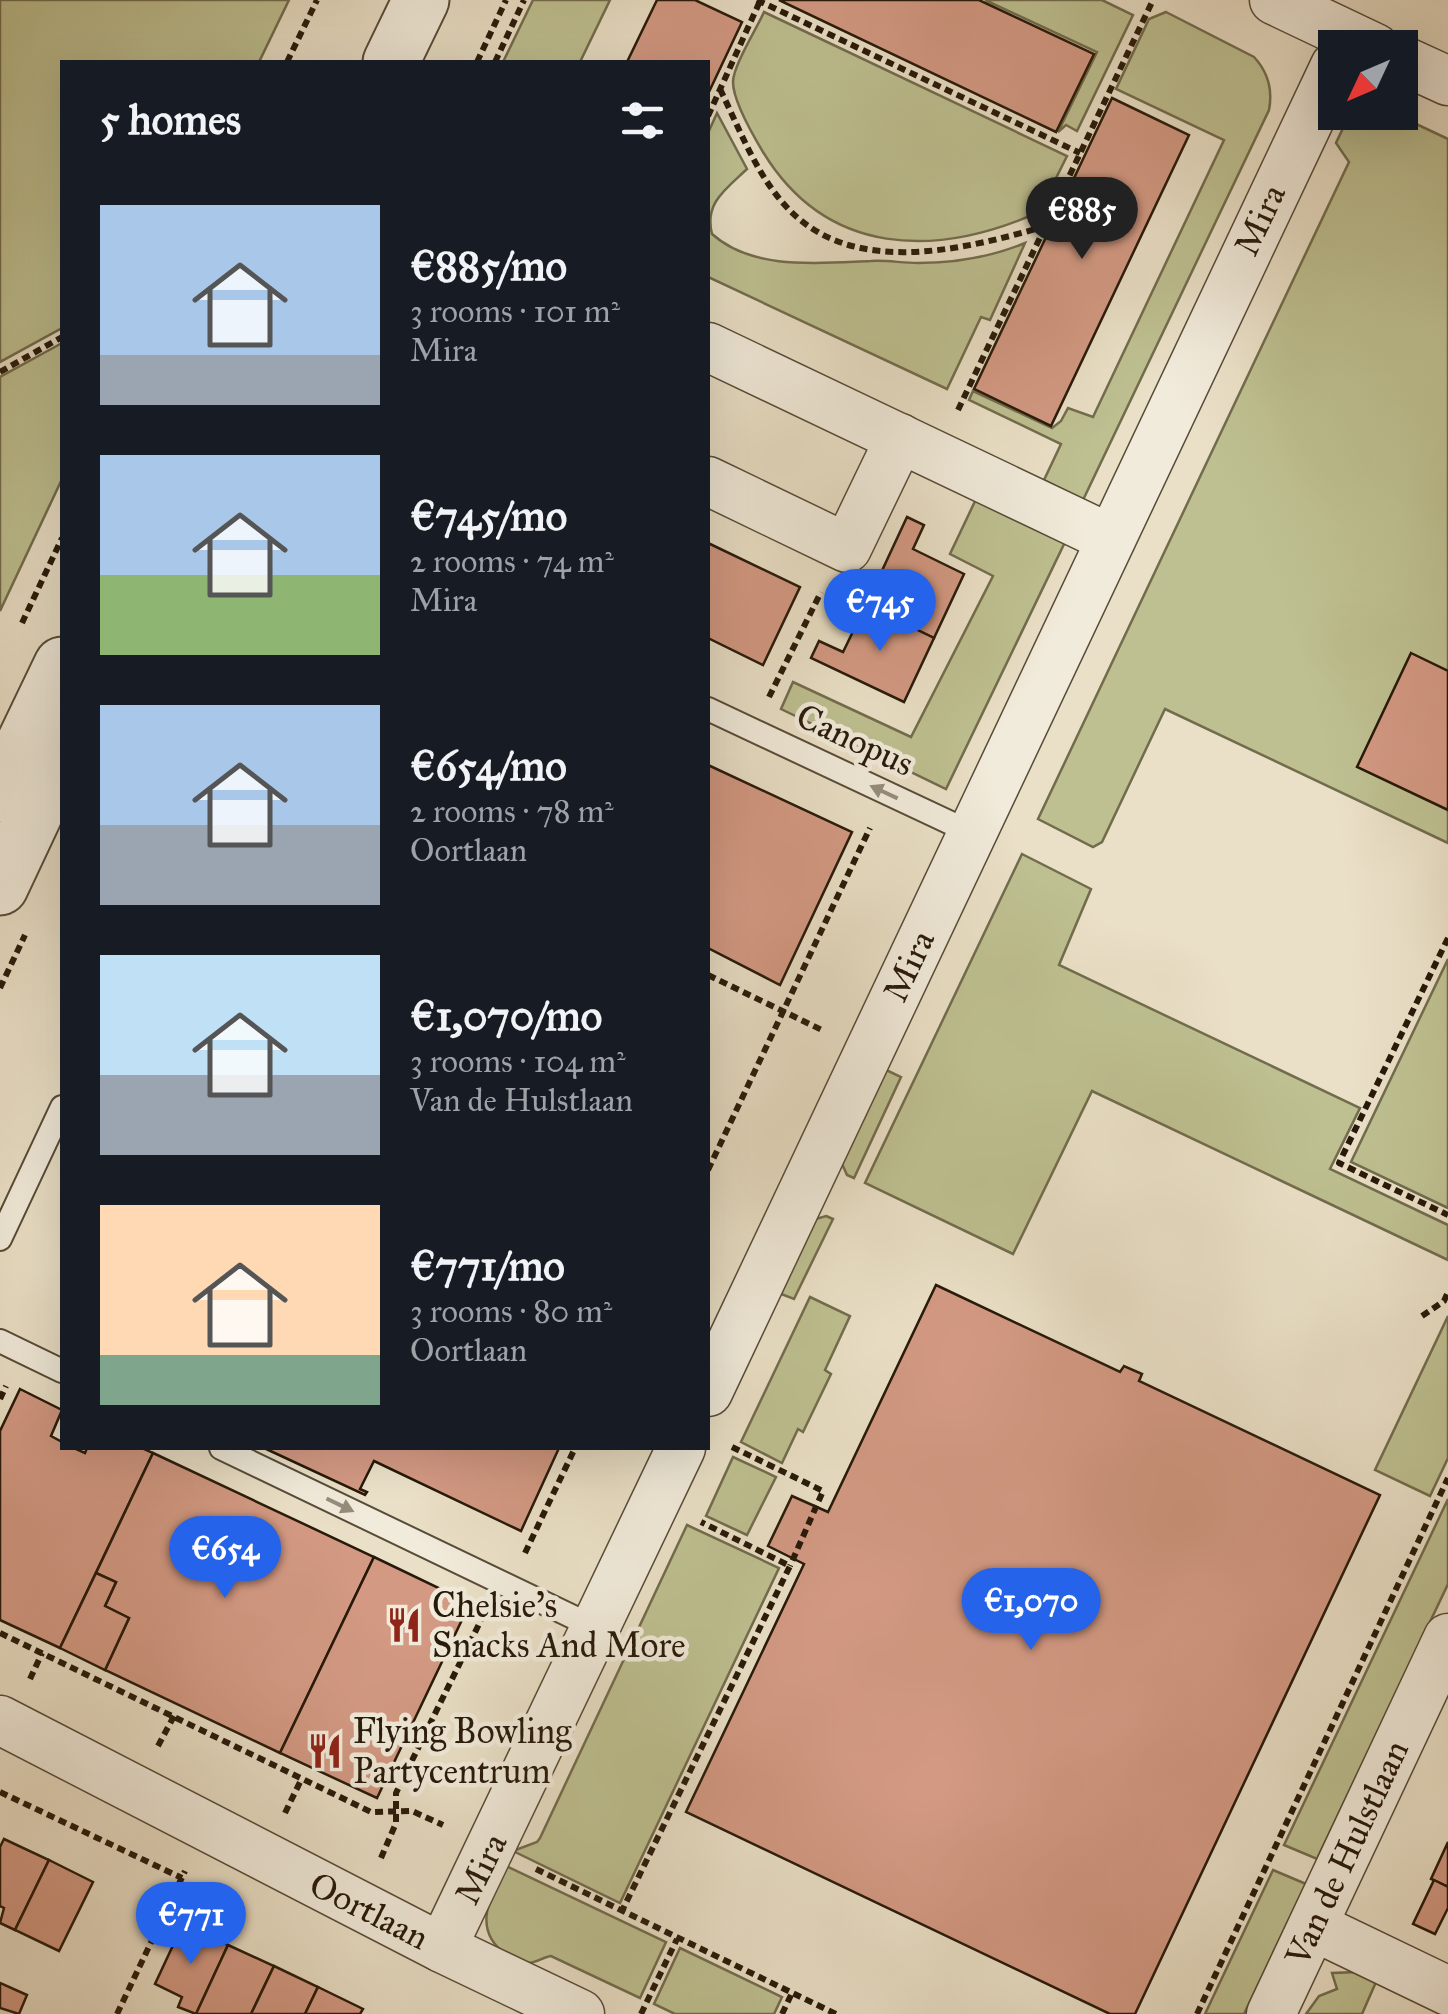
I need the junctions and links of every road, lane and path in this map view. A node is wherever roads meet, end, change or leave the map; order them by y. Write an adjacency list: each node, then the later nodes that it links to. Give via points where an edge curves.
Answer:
1 (316, 0): 10 (path)
2 (379, 0): 11 (street)
3 (420, 0): 12 (street)
4 (506, 0): 13 (path)
5 (524, 0): 14 (path)
6 (1153, 0): 20 (path)
7 (1274, 0): 9 (street)
8 (759, 1): 17 (path); 20 (path)
9 (1321, 30)
10 (288, 60)
11 (351, 60)
12 (392, 60)
13 (478, 60)
14 (495, 60)
15 (1418, 67): 16 (street)
16 (1448, 81)
17 (720, 89): 18 (path); 21 (path, via 781,201 839,242 920,253)
18 (710, 112)
19 (1318, 116): 27 (street, Mira)
20 (1080, 153): 21 (path)
21 (1045, 227): 25 (path)
22 (60, 338): 24 (path)
23 (710, 347): 25 (street)
24 (0, 372)
25 (919, 447): 27 (street); 29 (street)
26 (710, 482): 29 (street)
27 (1111, 539): 37 (street, Mira)
28 (60, 542): 30 (path)
29 (844, 546): 33 (path)
30 (16, 638)
31 (60, 669): 36 (street)
32 (710, 710): 33 (lane, Canopus)
33 (753, 730): 35 (lane, Canopus, one-way to 33)
34 (60, 759): 38 (street)
35 (887, 793): 37 (lane, Canopus); 41 (path)
36 (0, 794)
37 (972, 833): 48 (street, Mira)
38 (0, 887)
39 (1448, 938): 42 (path, via 1339,1163)
40 (60, 1111): 43 (lane)
41 (710, 1166)
42 (1448, 1215)
43 (0, 1239)
44 (1448, 1292): 45 (path)
45 (1422, 1316)
46 (0, 1341): 47 (lane)
47 (60, 1370)
48 (710, 1388)
49 (710, 1449): 55 (path, via 823,1491)
50 (225, 1450): 56 (lane, one-way to 56)
51 (574, 1450): 56 (path)
52 (696, 1450): 54 (street, Mira)
53 (1448, 1478): 77 (path)
54 (656, 1501): 55 (path); 57 (street, Mira)
55 (790, 1566): 66 (path)
56 (504, 1584): 57 (lane); 62 (path, via 396,1793)
57 (596, 1628): 64 (street, Mira)
58 (0, 1633): 62 (path, via 372,1812)
59 (1448, 1638): 67 (street, Van de Hulstlaan)
60 (0, 1720): 63 (street, Oortlaan)
61 (0, 1792): 65 (path)
62 (394, 1812): 64 (path, via 412,1811)
63 (206, 1826): 65 (path); 69 (street, Oortlaan)
64 (491, 1848): 66 (path); 69 (street, Mira)
65 (182, 1878): 72 (path)
66 (622, 1913): 68 (path)
67 (1313, 1926): 70 (street); 78 (street, Van de Hulstlaan)
68 (678, 1938): 71 (path); 74 (path)
69 (442, 1948): 73 (street, Oortlaan)
70 (1448, 1991)
71 (792, 1993): 75 (path); 76 (path)
72 (117, 2014)
73 (580, 2014)
74 (640, 2014)
75 (782, 2014)
76 (836, 2014)
77 (1197, 2014)
78 (1271, 2014)

